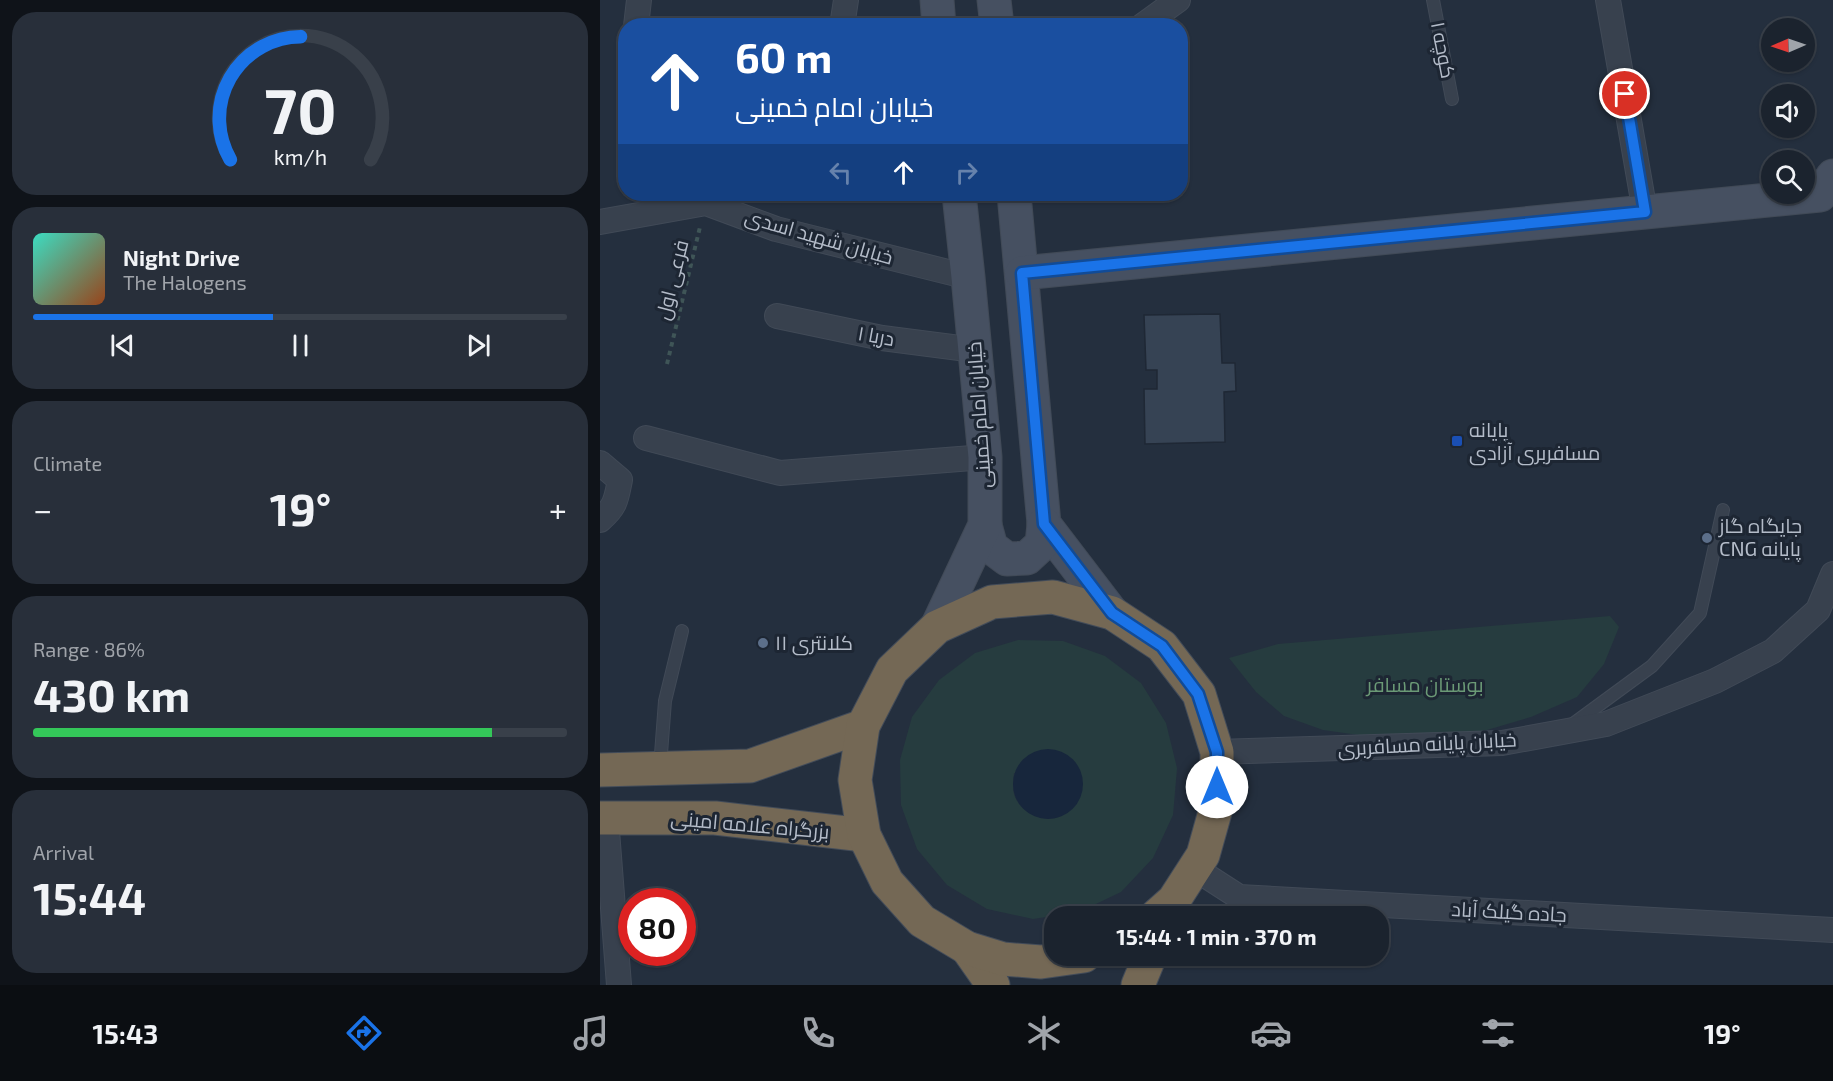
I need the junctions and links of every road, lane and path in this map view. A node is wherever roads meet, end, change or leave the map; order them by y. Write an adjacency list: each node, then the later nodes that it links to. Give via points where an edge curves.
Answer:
1 (639, 0): 8 (street)
2 (846, 0): 9 (street)
3 (936, 0): 10 (main road)
4 (994, 0): 11 (main road)
5 (1178, 0): 12 (street)
6 (1433, 0): 13 (lane, کوچه ۱)
7 (1608, 0): 18 (street)
8 (637, 18)
9 (843, 18)
10 (938, 18)
11 (996, 18)
12 (1154, 18)
13 (1452, 99)
14 (1829, 194): 18 (main road)
15 (960, 201): 21 (main road, خیابان امام خمینی)
16 (1015, 201): 20 (main road)
17 (706, 203): 19 (street); 21 (street, خیابان شهید اسدی, via 776,229); 24 (path, فرعی اول)
18 (1645, 212): 20 (main road)
19 (600, 222)
20 (1022, 273): 30 (main road)
21 (968, 277): 23 (main road, خیابان امام خمینی)
22 (777, 316): 23 (street, دریا ۱, via 882,338)
23 (975, 350): 26 (main road, خیابان امام خمینی)
24 (667, 364)
25 (646, 438): 26 (street, via 780,473)
26 (985, 457): 31 (main road, خیابان امام خمینی)
27 (600, 463): 29 (street, via 620,480 611,511)
28 (1723, 510): 37 (lane, via 1700,613 1652,666)
29 (600, 520)
30 (1044, 524): 31 (main road, via 1042,544 1027,558 1007,560 991,547); 33 (main road)
31 (985, 525): 34 (main road, خیابان امام خمینی)
32 (1833, 574): 37 (street, خیابان پایانه مسافربری, via 1818,610 1773,651 1715,681 1606,724)
33 (1112, 613): 34 (highway, via 1053,597 992,602); 38 (highway, via 1162,646 1198,694)
34 (937, 627): 36 (highway, via 892,670)
35 (682, 631): 40 (lane, via 665,701)
36 (863, 726): 40 (highway, via 750,766); 42 (highway, via 855,780)
37 (1564, 732): 38 (street, خیابان پایانه مسافربری, via 1502,743)
38 (1217, 752): 43 (highway, via 1217,805 1203,855)
39 (603, 768): 40 (highway)
40 (660, 768)
41 (603, 818): 42 (highway, بزرگراه علامه امینی, via 715,818); 49 (street)
42 (864, 835): 46 (highway, via 887,882 922,921)
43 (1194, 868): 44 (highway); 45 (street, جاده گیلک آباد, via 1239,897)
44 (1169, 906)
45 (1833, 930)
46 (967, 948): 47 (highway, via 1003,959); 50 (highway)
47 (1044, 962)
48 (1146, 966): 51 (highway)
49 (620, 985)
50 (993, 985)
51 (1138, 985)

